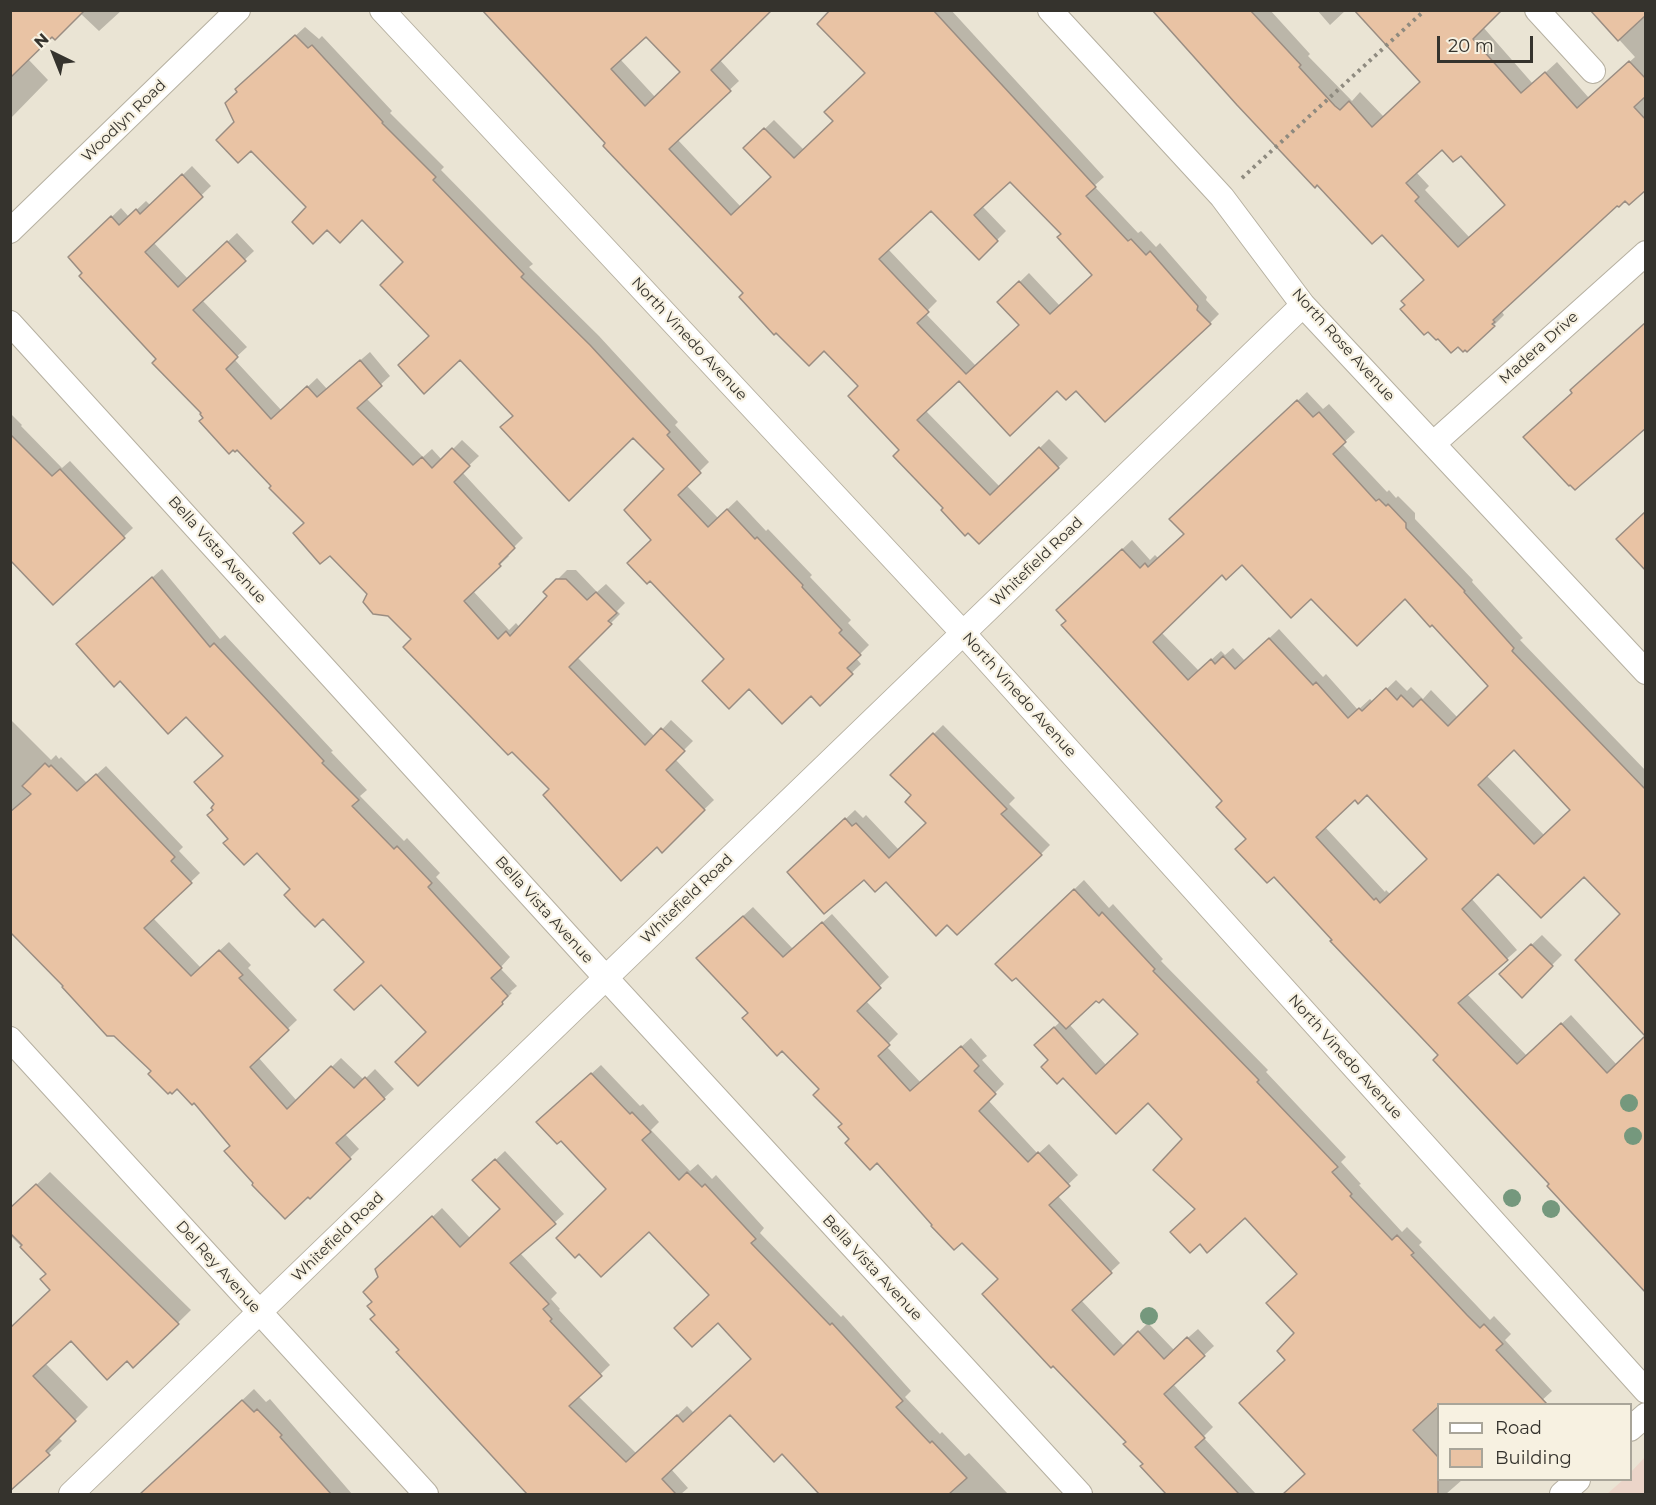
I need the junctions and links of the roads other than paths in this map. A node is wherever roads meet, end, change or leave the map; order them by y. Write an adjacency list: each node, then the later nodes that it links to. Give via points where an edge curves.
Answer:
1 (238, 10): 6 (street, Woodlyn Road)
2 (382, 10): 11 (street, North Vinedo Avenue)
3 (1050, 10): 8 (street, North Rose Avenue, via 1222,197)
4 (1537, 10): 5 (street)
5 (1593, 71)
6 (10, 231)
7 (1646, 253): 10 (street, Madera Drive)
8 (1303, 305): 10 (street, North Rose Avenue); 11 (street, Whitefield Road)
9 (10, 323): 13 (street, Bella Vista Avenue)
10 (1432, 444): 12 (street, North Rose Avenue)
11 (963, 633): 13 (street, Whitefield Road); 16 (street, North Vinedo Avenue)
12 (1646, 672)
13 (606, 978): 15 (street, Whitefield Road); 22 (street, Bella Vista Avenue)
14 (10, 1039): 15 (street, Del Rey Avenue)
15 (260, 1313): 20 (street, Whitefield Road); 21 (street, Del Rey Avenue)
16 (1646, 1390)
17 (1646, 1415): 18 (street)
18 (1632, 1427)
19 (1576, 1481): 23 (street)
20 (71, 1494)
21 (426, 1494)
22 (1080, 1494)
23 (1562, 1494)

